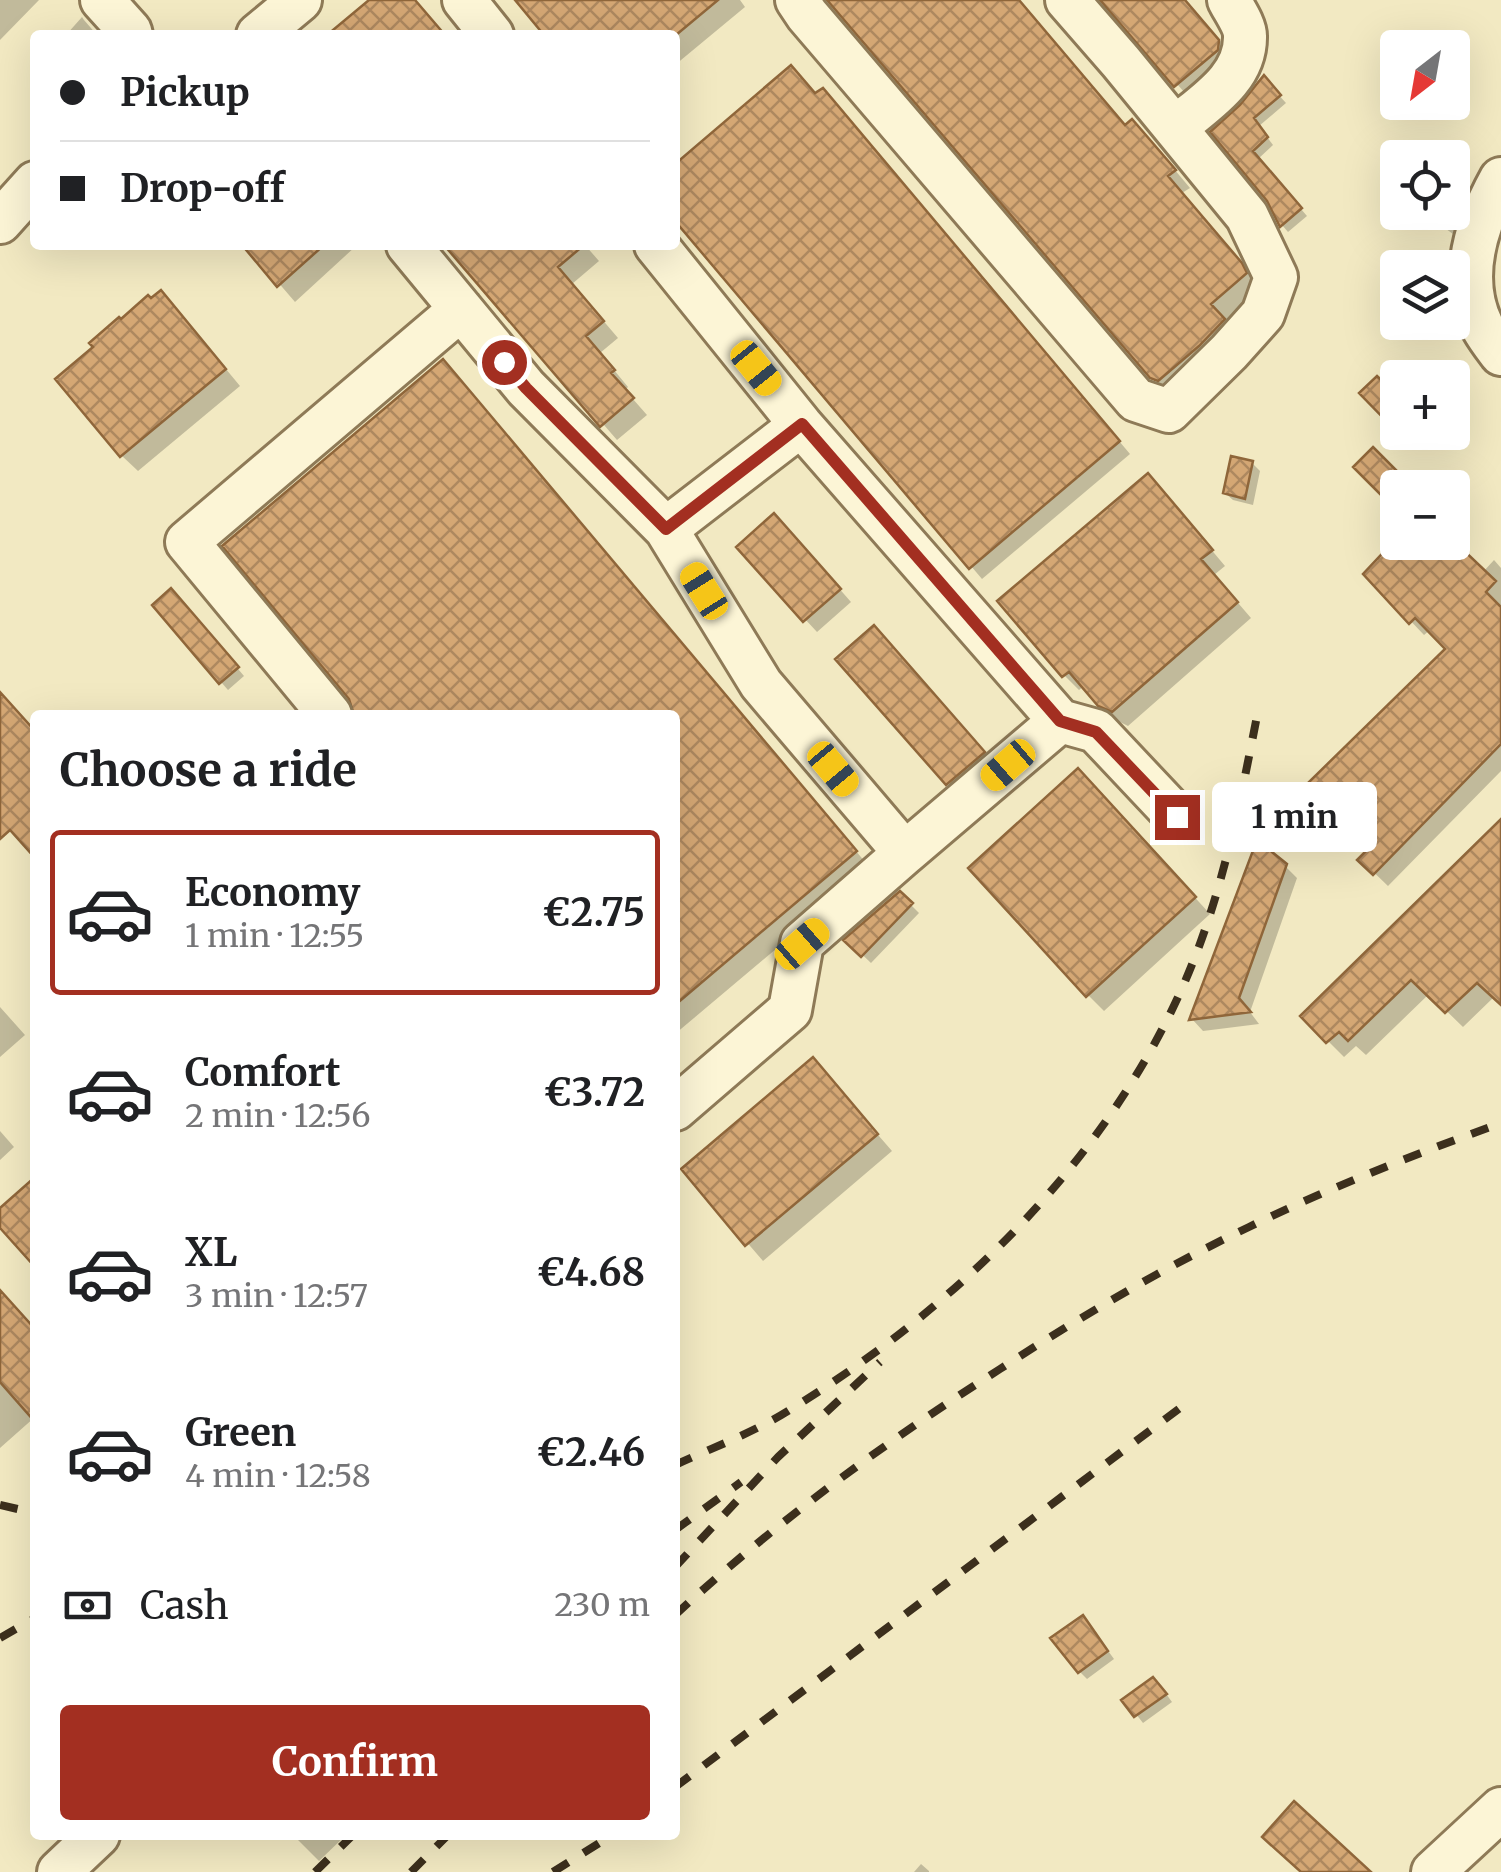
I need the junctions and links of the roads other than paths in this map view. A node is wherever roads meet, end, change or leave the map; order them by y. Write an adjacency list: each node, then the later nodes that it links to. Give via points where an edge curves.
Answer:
1 (102, 0): 7 (street)
2 (300, 0): 8 (street)
3 (464, 0): 9 (street)
4 (797, 0): 10 (street, via 1136,400 1169,411 1263,314 1276,277 1247,216)
5 (1067, 0): 10 (street)
6 (1229, 0): 10 (street, via 1246,33 1240,64 1228,83)
7 (129, 30)
8 (264, 30)
9 (488, 30)
10 (1175, 128)
11 (1501, 179): 17 (street, via 1471,262 1482,326)
12 (30, 189): 13 (street)
13 (0, 222)
14 (412, 250): 16 (street)
15 (660, 250): 18 (street)
16 (461, 309): 19 (street, via 526,388); 20 (street, via 187,542)
17 (1501, 354)
18 (802, 424): 19 (street); 21 (street)
19 (666, 529): 23 (street, via 761,684)
20 (326, 710)
21 (1060, 721): 22 (street, via 1096,732); 23 (street)
22 (1177, 817)
23 (905, 853): 24 (street, via 802,944 790,1010)
24 (680, 1105)
25 (1501, 1809): 28 (street)
26 (93, 1840): 27 (street)
27 (59, 1872)
28 (1433, 1872)

